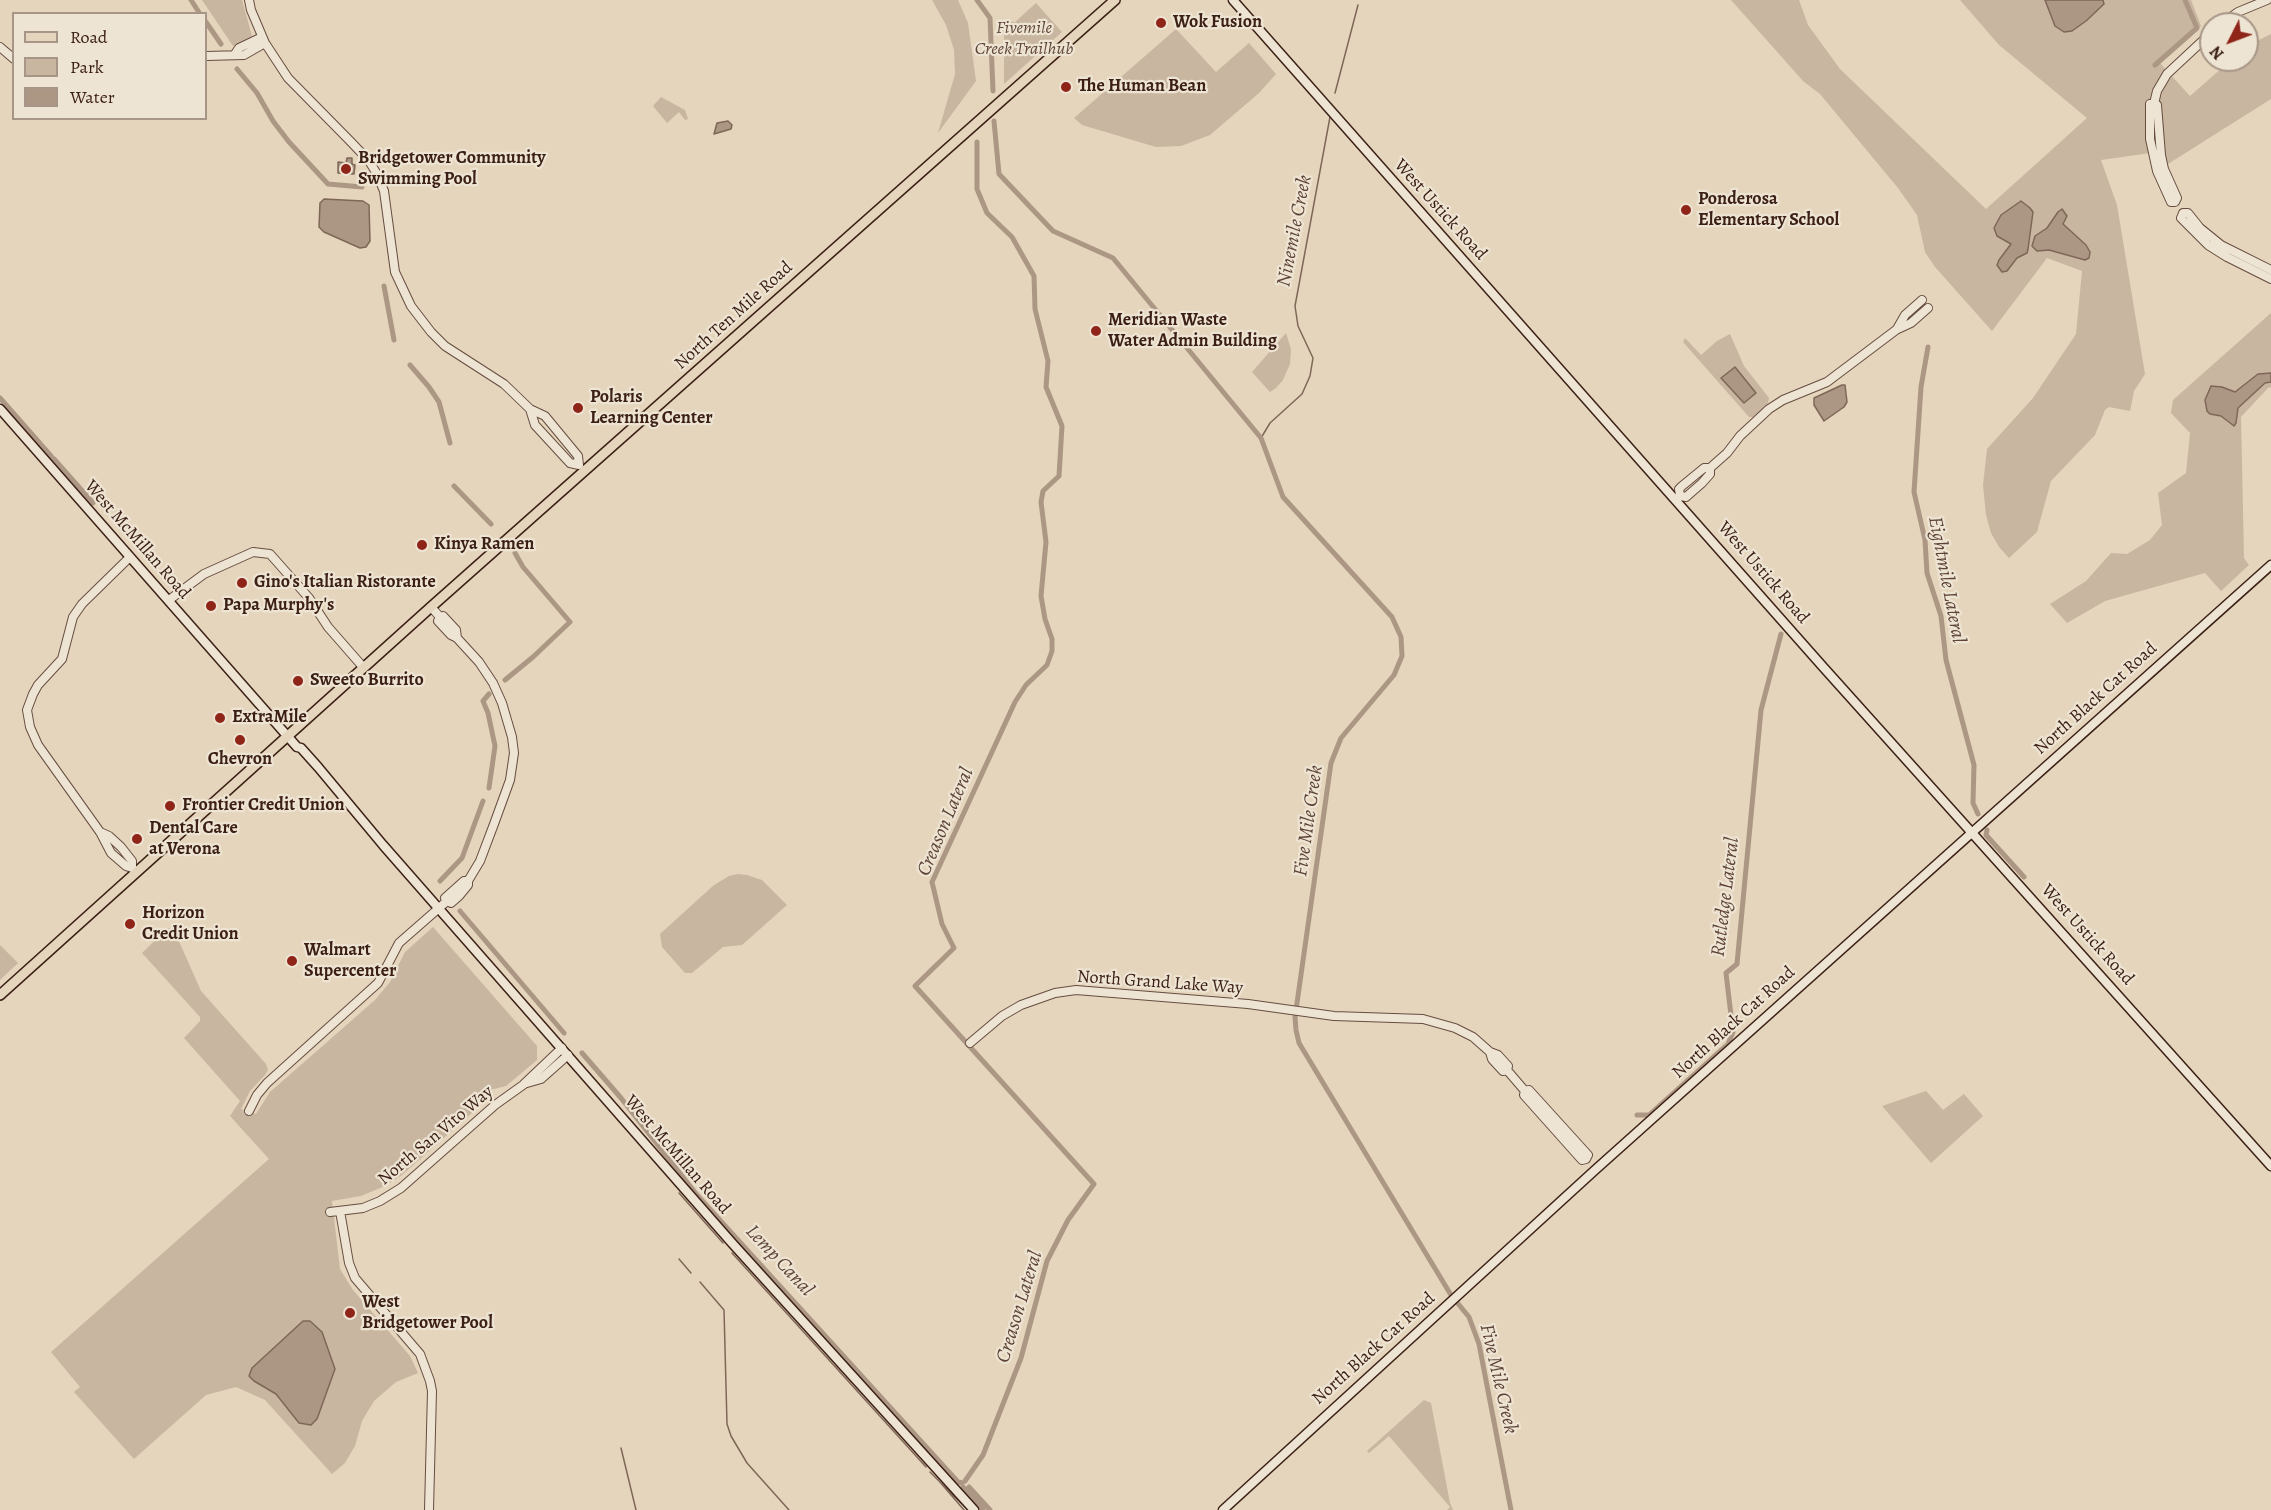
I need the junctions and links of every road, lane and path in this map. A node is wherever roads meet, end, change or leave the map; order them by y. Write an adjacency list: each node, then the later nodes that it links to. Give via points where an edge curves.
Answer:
1 (249, 0): 6 (street)
2 (1115, 0): 19 (main road, North Ten Mile Road)
3 (1233, 0): 20 (main road, West Ustick Road)
4 (2267, 0): 5 (street)
5 (2238, 12)
6 (263, 40): 9 (street, via 239,48 236,54); 18 (street, via 288,78 377,174 384,190 395,272 411,306 445,346 504,384)
7 (2199, 44): 11 (street, via 2167,74 2154,104 2164,169)
8 (0, 47): 10 (street)
9 (207, 56)
10 (12, 57)
11 (2183, 213): 12 (street, via 2188,213 2221,245); 13 (street, via 2181,218 2187,226 2216,251)
12 (2271, 270)
13 (2271, 279)
14 (1922, 300): 16 (street, via 1905,315)
15 (1928, 308): 16 (street)
16 (1896, 330): 20 (street, via 1827,382 1769,409 1710,468 1702,483 1686,497)
17 (0, 409): 21 (main road, West McMillan Road)
18 (530, 409): 19 (street, via 545,416 578,456); 19 (street, via 535,425 570,463)
19 (582, 468): 24 (main road, North Ten Mile Road)
20 (1678, 498): 27 (main road, West Ustick Road)
21 (130, 557): 23 (main road, West McMillan Road); 28 (street, via 73,617 62,659 33,694 27,710 38,745 111,853)
22 (2271, 565): 27 (main road, North Black Cat Road)
23 (169, 600): 25 (street, via 204,574 253,552 270,554); 26 (main road, West McMillan Road)
24 (431, 607): 25 (main road, North Ten Mile Road); 29 (street, via 440,617 438,621 479,662 493,683 514,753 510,780 480,861 459,896)
25 (363, 667): 26 (main road, North Ten Mile Road)
26 (287, 735): 28 (main road, North Ten Mile Road); 29 (main road, West McMillan Road)
27 (1972, 832): 34 (main road, West Ustick Road); 35 (main road, North Black Cat Road)
28 (134, 871): 30 (main road, North Ten Mile Road)
29 (439, 908): 32 (main road, West McMillan Road); 33 (street, via 399,943 387,970 368,995 267,1083)
30 (0, 995)
31 (970, 1043): 35 (street, North Grand Lake Way, via 1021,1005 1076,990 1441,1022 1473,1037 1498,1055 1525,1091 1524,1095)
32 (565, 1051): 36 (street, North San Vito Way, via 495,1105 401,1188 363,1208); 39 (main road, West McMillan Road, via 732,1243)
33 (249, 1111)
34 (2271, 1166)
35 (1595, 1170): 40 (main road, North Black Cat Road)
36 (340, 1211): 37 (street, North San Vito Way); 38 (street, via 355,1278 420,1354 430,1381)
37 (330, 1212)
38 (429, 1510)
39 (974, 1510)
40 (1223, 1510)

